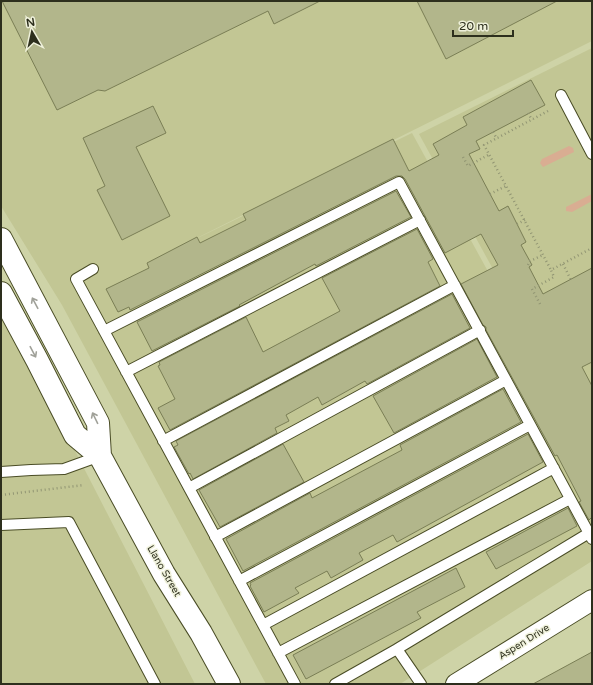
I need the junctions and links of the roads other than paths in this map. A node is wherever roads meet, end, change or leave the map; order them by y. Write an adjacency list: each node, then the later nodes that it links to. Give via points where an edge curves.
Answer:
1 (561, 96): 2 (lane)
2 (592, 154)
3 (420, 220): 7 (lane); 10 (lane, via 399,182); 11 (lane)
4 (1, 239): 5 (street, Llano Street)
5 (7, 266): 15 (street, Llano Street, one-way to 5, via 98,423)
6 (93, 269): 10 (lane, via 76,279)
7 (455, 285): 9 (lane); 14 (lane)
8 (1, 292): 15 (street, Llano Street, one-way to 15, via 75,435)
9 (480, 330): 12 (lane); 18 (lane)
10 (104, 331): 11 (lane)
11 (126, 372): 14 (lane)
12 (506, 380): 13 (lane); 22 (lane)
13 (530, 424): 16 (lane); 23 (lane)
14 (163, 441): 18 (lane)
15 (100, 456): 17 (lane, via 64,469); 29 (street, Llano Street, via 164,574)
16 (554, 468): 19 (lane); 25 (lane)
17 (1, 472)
18 (189, 488): 22 (lane)
19 (570, 499): 21 (lane); 27 (lane)
20 (1, 525): 28 (lane, via 69,522)
21 (590, 536): 26 (lane)
22 (215, 537): 23 (lane)
23 (239, 581): 25 (lane)
24 (592, 600): 33 (street, Aspen Drive)
25 (263, 625): 27 (lane)
26 (397, 649): 31 (lane); 32 (lane)
27 (278, 653): 30 (lane)
28 (154, 684)
29 (229, 684)
30 (294, 684)
31 (335, 684)
32 (421, 684)
33 (456, 684)

